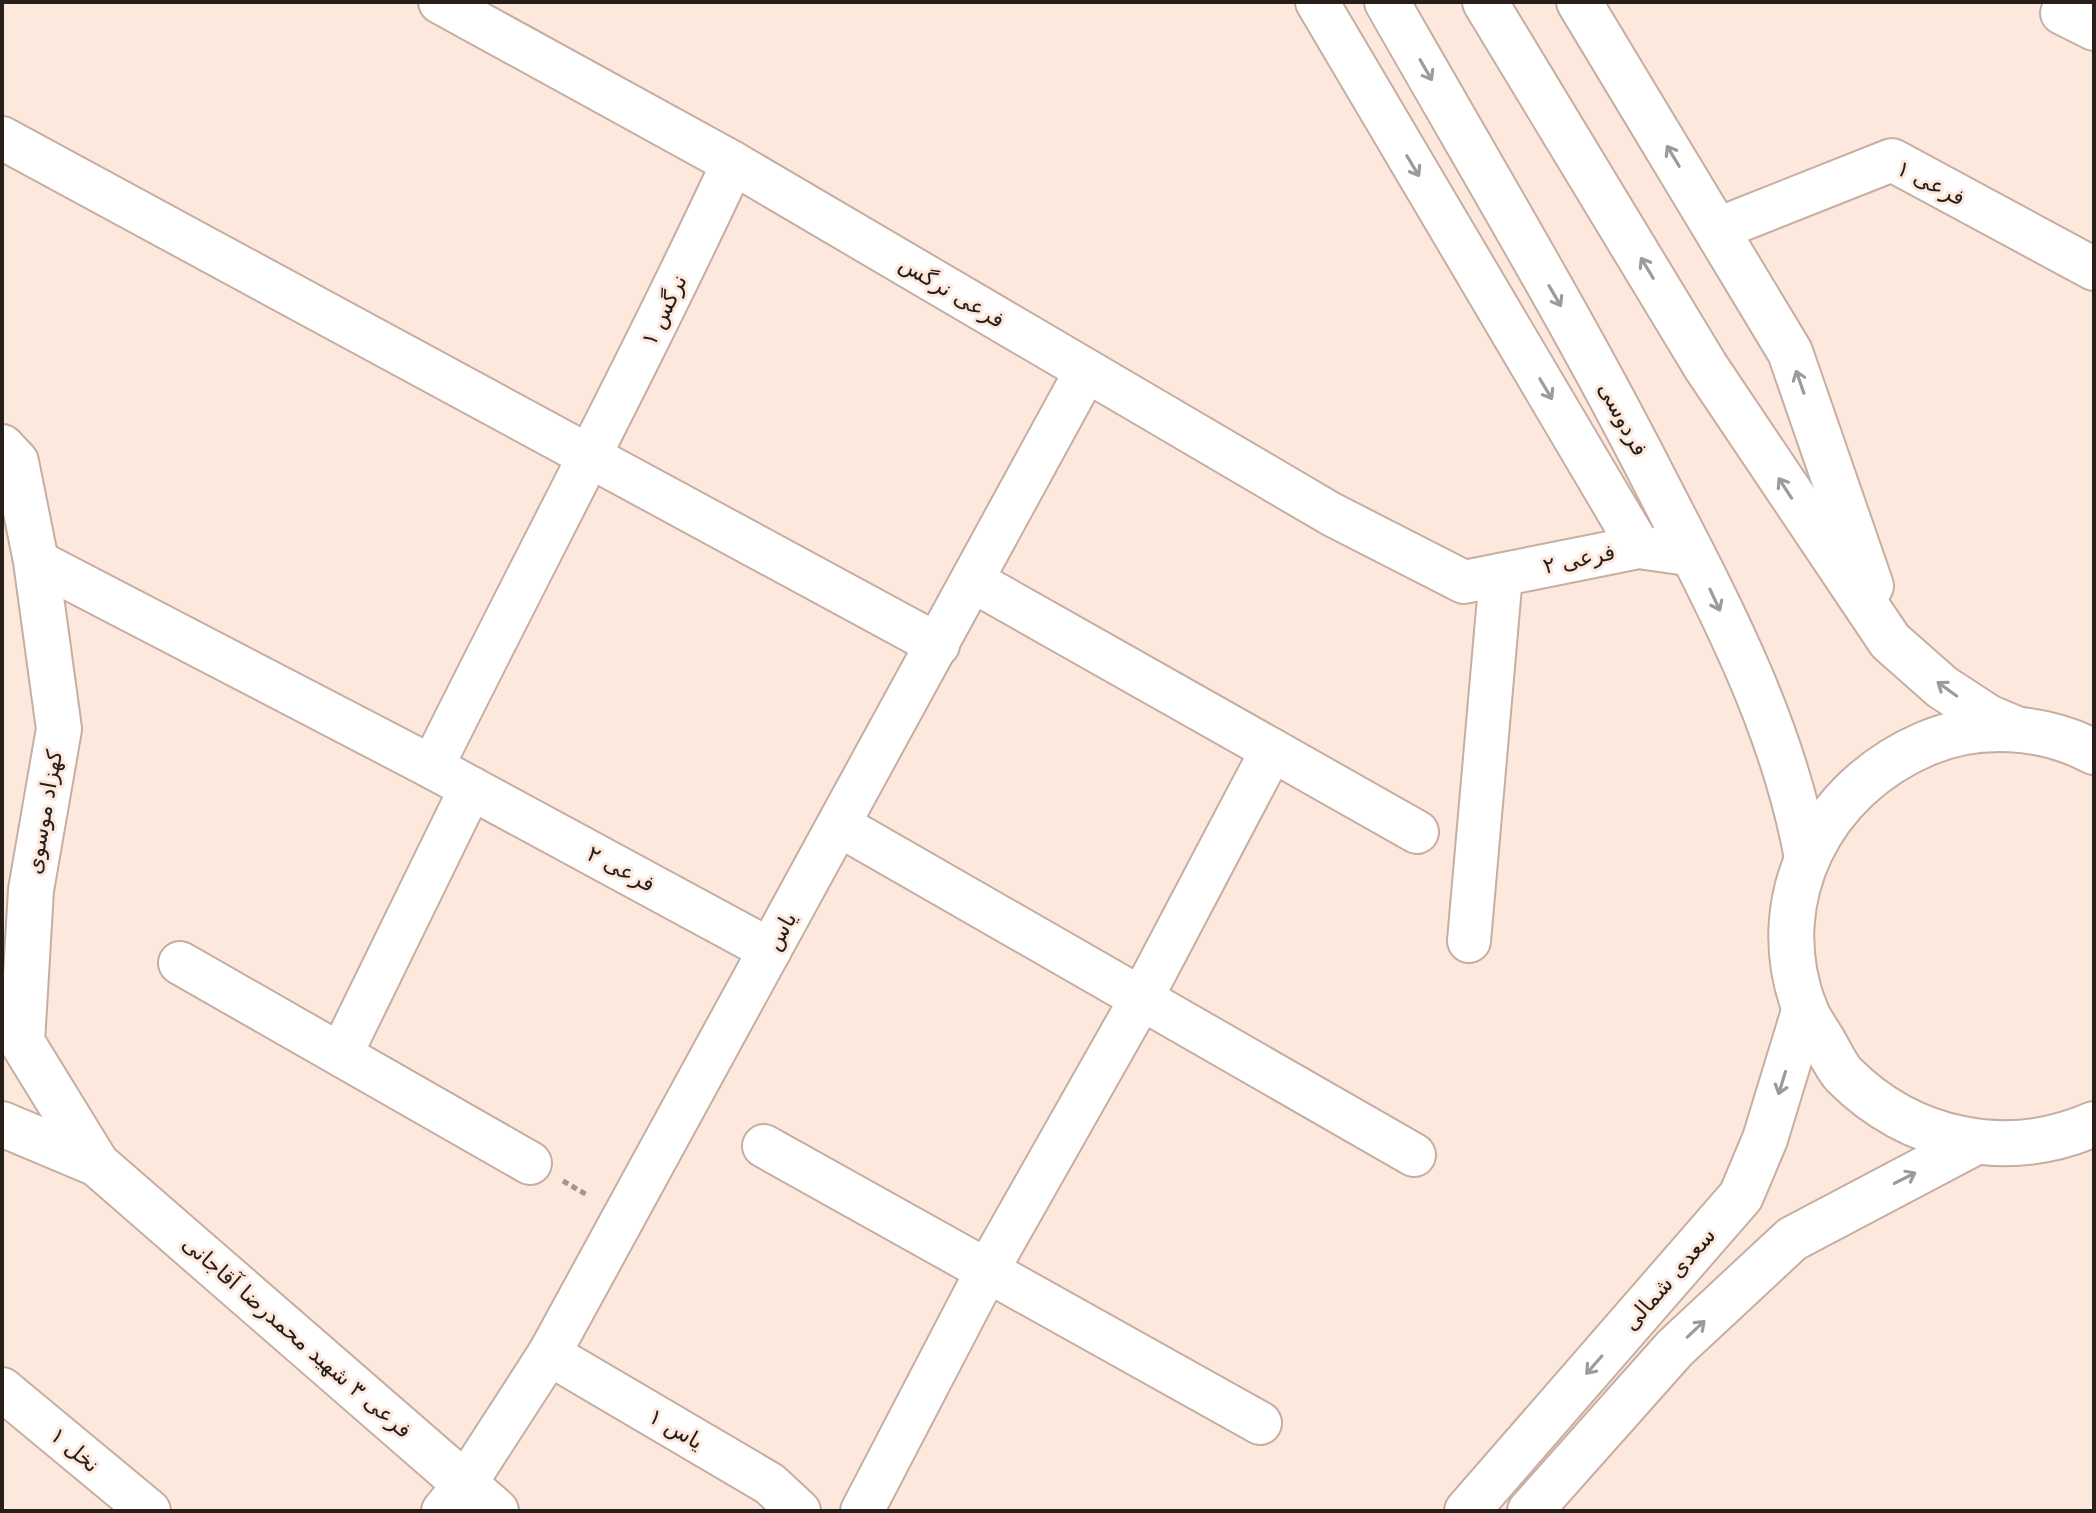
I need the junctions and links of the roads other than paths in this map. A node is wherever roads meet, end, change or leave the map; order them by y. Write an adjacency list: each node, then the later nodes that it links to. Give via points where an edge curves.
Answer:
1 (440, 2): 7 (street, فرعی نرگس)
2 (1317, 2): 13 (street, one-way to 13)
3 (1387, 2): 14 (street, فردوسی, one-way to 14, via 1623,416)
4 (1485, 2): 18 (street, one-way to 4, via 1706,367)
5 (1579, 2): 8 (street, one-way to 5)
6 (2, 138): 12 (street)
7 (733, 163): 10 (street, فرعی نرگس); 12 (street, نرگس ۱, via 657,325)
8 (1718, 229): 9 (street, فرعی ۱, via 1892,160); 18 (street, one-way to 8, via 1790,352)
9 (2094, 269)
10 (1086, 371): 16 (street, فرعی نرگس, via 1331,514); 17 (street, یاس)
11 (2, 447): 15 (street, کهزاد موسوی, via 16,462)
12 (588, 453): 19 (street); 23 (street, نرگس ۱)
13 (1639, 547): 14 (street, فرعی ۲); 16 (street, فرعی ۲)
14 (1694, 555): 27 (street, فردوسی, one-way to 27, via 1757,690 1788,773)
15 (36, 561): 23 (street, فرعی ۲); 33 (street, کهزاد موسوی, via 59,729 31,890)
16 (1483, 579): 28 (street)
17 (973, 581): 19 (street, یاس); 21 (street)
18 (1890, 641): 20 (street, one-way to 18, via 1942,687)
19 (938, 645): 25 (street, یاس)
20 (2014, 728): 22 (street, via 2070,740); 27 (street, via 1949,734 1889,760 1840,803)
21 (1272, 750): 26 (street); 31 (street)
22 (2094, 752)
23 (432, 767): 24 (street, فرعی ۲)
24 (471, 788): 29 (street, فرعی ۲); 34 (street)
25 (839, 825): 29 (street, یاس); 31 (street)
26 (1417, 832)
27 (1807, 858): 32 (street, via 1794,908 1793,959)
28 (1469, 941)
29 (770, 950): 43 (street, یاس)
30 (180, 963): 34 (street)
31 (1141, 999): 39 (street); 42 (street)
32 (1805, 1008): 37 (street, via 1843,1073 1901,1120); 50 (street, سعدی شمالی, one-way to 50, via 1765,1139 1741,1196)
33 (12, 1049): 41 (street, کهزاد موسوی)
34 (341, 1054): 40 (street)
35 (2, 1124): 41 (street)
36 (2093, 1125): 37 (street, via 2034,1144)
37 (1972, 1144): 51 (street, one-way to 37, via 1675,1348 1792,1239)
38 (764, 1146): 42 (street)
39 (1414, 1155)
40 (530, 1163)
41 (97, 1164): 46 (street, فرعی ۳ شهید محمدرضا آقاجانی)
42 (988, 1269): 45 (street); 49 (street)
43 (549, 1354): 46 (street, یاس); 48 (street, یاس ۱, via 770,1484)
44 (2, 1389): 47 (street, نخل ۱)
45 (1260, 1423)
46 (468, 1502)
47 (149, 1511)
48 (799, 1511)
49 (862, 1511)
50 (1467, 1511)
51 (1530, 1511)

